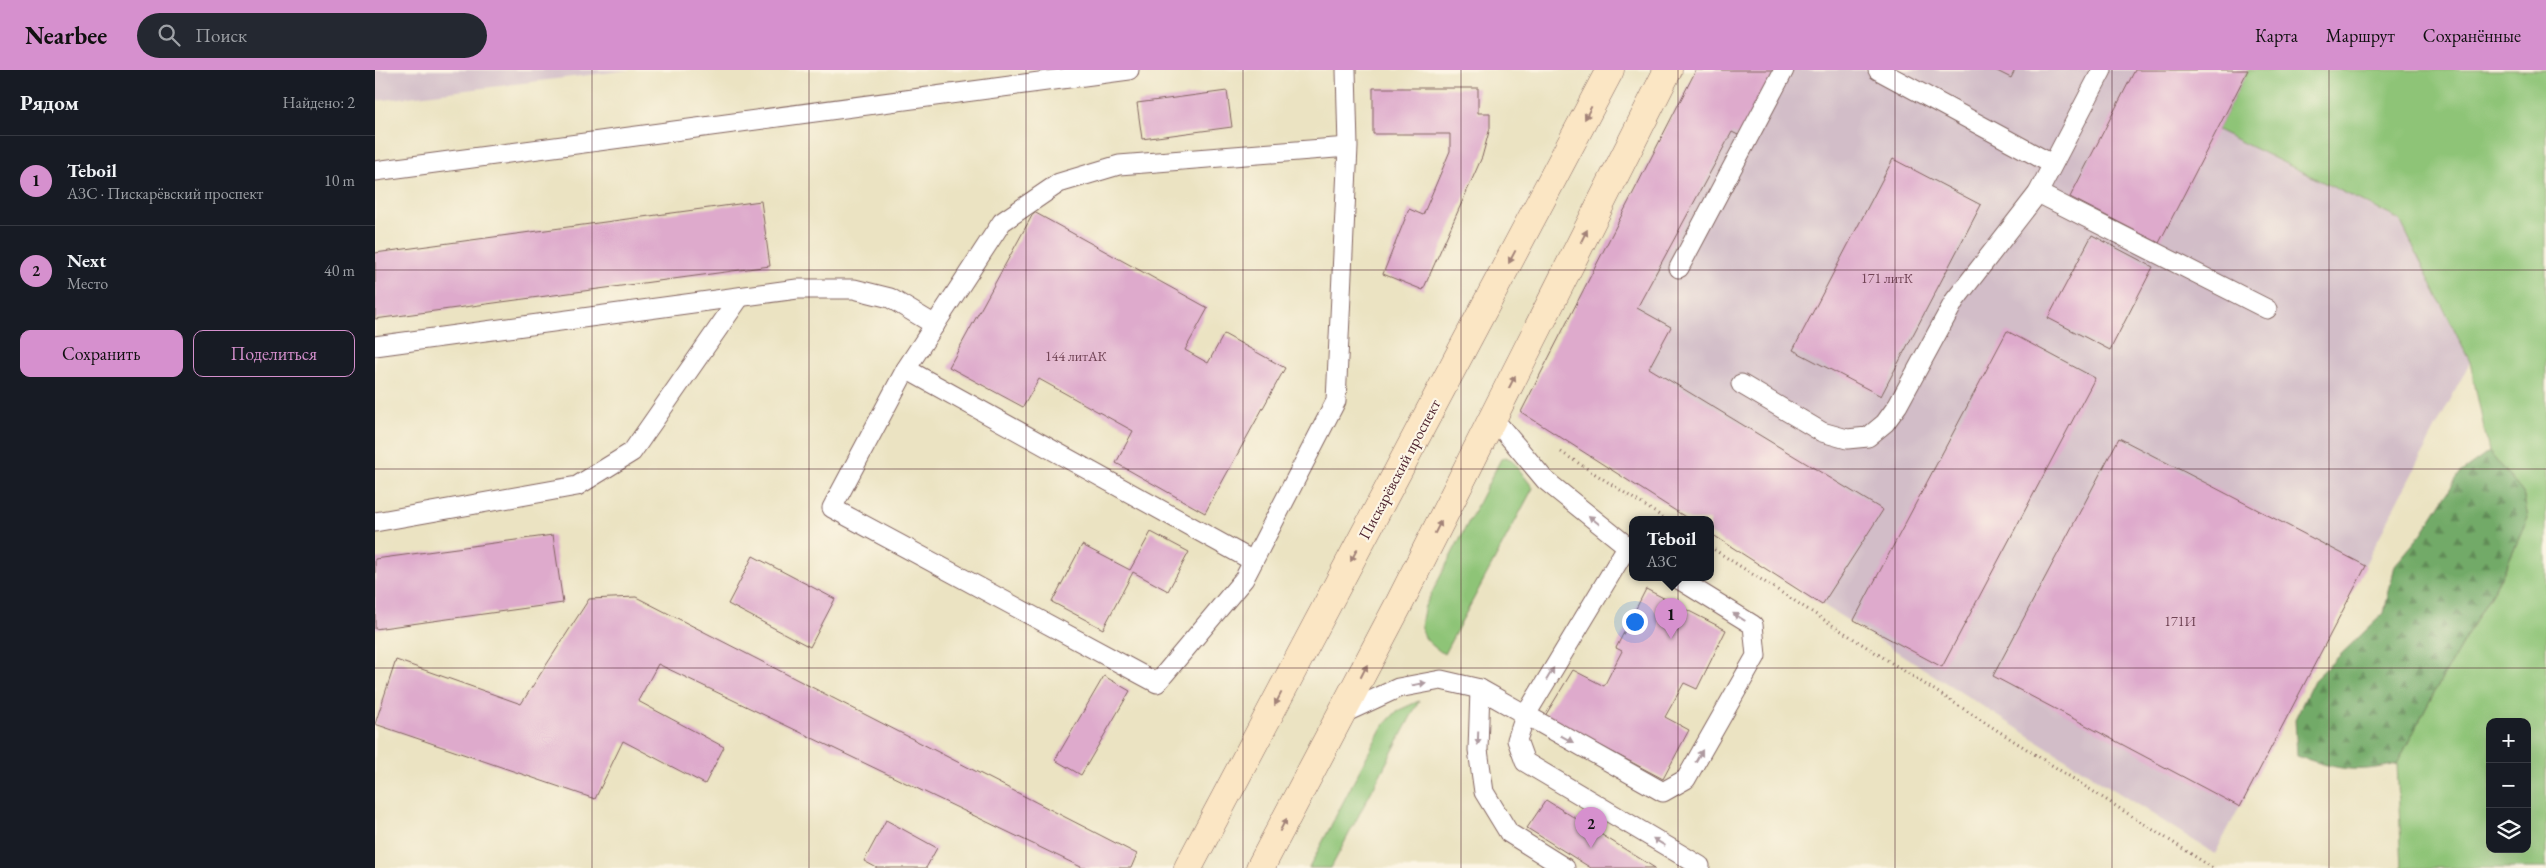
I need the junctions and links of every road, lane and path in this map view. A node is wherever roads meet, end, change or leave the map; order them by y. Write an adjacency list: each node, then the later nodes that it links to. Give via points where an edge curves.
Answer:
1 (1129, 70): 10 (lane)
2 (1347, 70): 8 (lane)
3 (1610, 70): 31 (main road, Пискарёвский проспект, one-way to 31)
4 (1668, 70): 19 (main road, one-way to 4)
5 (1784, 70): 12 (lane)
6 (1878, 70): 9 (lane)
7 (2102, 70): 9 (lane)
8 (1348, 147): 15 (lane, via 1119,165 1059,182 1002,222); 26 (lane, via 1336,401)
9 (2052, 164): 11 (lane)
10 (375, 171)
11 (2038, 193): 14 (lane); 18 (lane, via 1955,300 1898,405 1868,438 1847,439 1822,432)
12 (1679, 268)
13 (740, 297): 15 (lane, via 797,289 854,289 890,298); 16 (lane); 22 (lane, via 632,452 577,486)
14 (2267, 309)
15 (935, 325): 17 (lane)
16 (375, 346)
17 (907, 369): 26 (lane); 26 (lane, via 832,508 1157,683 1244,579)
18 (1741, 384)
19 (1493, 418): 23 (lane, one-way to 19, via 1545,480); 29 (main road, one-way to 19)
20 (1561, 452): 21 (path)
21 (1661, 516)
22 (375, 522)
23 (1629, 548)
24 (1714, 550): 35 (path)
25 (1629, 551): 30 (lane, one-way to 25)
26 (1253, 561)
27 (1682, 581): 30 (lane, one-way to 27, via 1663,792 1686,779 1756,656 1753,625)
28 (1480, 689): 29 (lane, one-way to 28, via 1398,688 1441,680); 30 (lane); 33 (lane, one-way to 33, via 1478,750 1485,792 1509,833)
29 (1342, 714): 32 (main road, one-way to 29)
30 (1525, 716): 34 (lane, one-way to 30, via 1525,762 1517,740)
31 (1188, 868)
32 (1260, 868)
33 (1565, 868)
34 (1699, 868)
35 (2213, 868)

